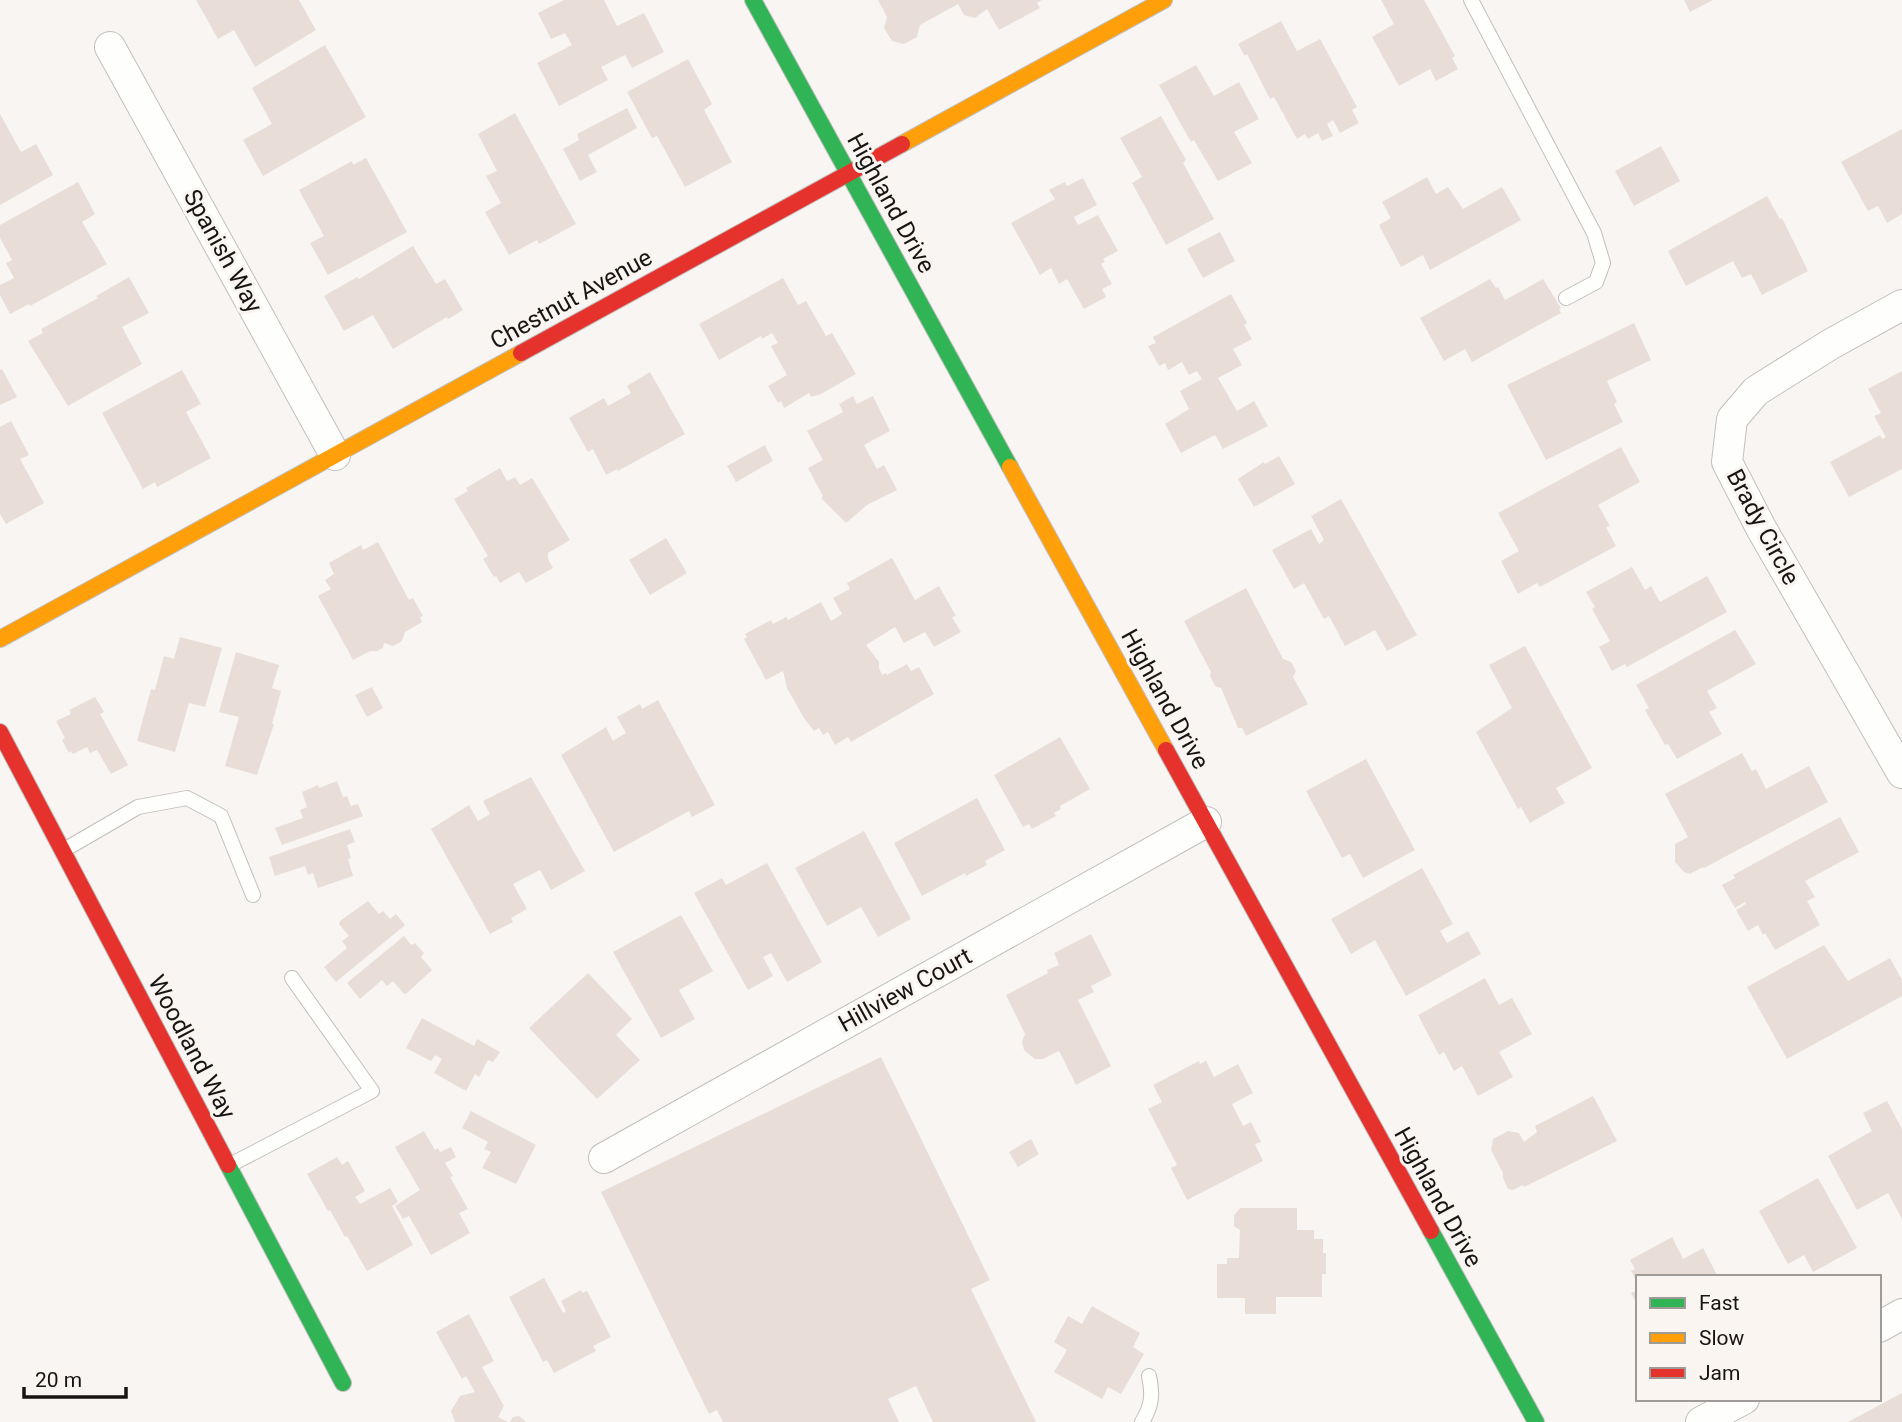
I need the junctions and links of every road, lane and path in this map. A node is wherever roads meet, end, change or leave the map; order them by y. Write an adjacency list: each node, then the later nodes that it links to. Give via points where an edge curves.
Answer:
1 (753, 0): 5 (street, Highland Drive)
2 (1164, 0): 5 (street, Chestnut Avenue)
3 (1471, 0): 6 (lane, via 1594,233 1603,263 1596,282)
4 (110, 47): 8 (street, Spanish Way)
5 (847, 172): 8 (street, Chestnut Avenue); 12 (street, Highland Drive)
6 (1566, 298)
7 (1902, 305): 11 (street, Brady Circle, via 1756,391 1732,419 1727,462)
8 (335, 455): 9 (street, Chestnut Avenue)
9 (0, 639)
10 (0, 732): 13 (street, Woodland Way)
11 (1902, 773)
12 (1206, 822): 16 (street, Hillview Court); 24 (street, Highland Drive)
13 (63, 851): 14 (lane, via 138,807 187,798 221,817); 17 (street, Woodland Way)
14 (253, 895)
15 (292, 978): 17 (lane, via 373,1091)
16 (604, 1158)
17 (228, 1165): 21 (street, Woodland Way)
18 (1902, 1314): 19 (street)
19 (1881, 1326)
20 (1149, 1376): 23 (lane, via 1150,1409)
21 (343, 1382)
22 (1740, 1401): 25 (street)
23 (1142, 1422)
24 (1535, 1422)
25 (1701, 1422)

